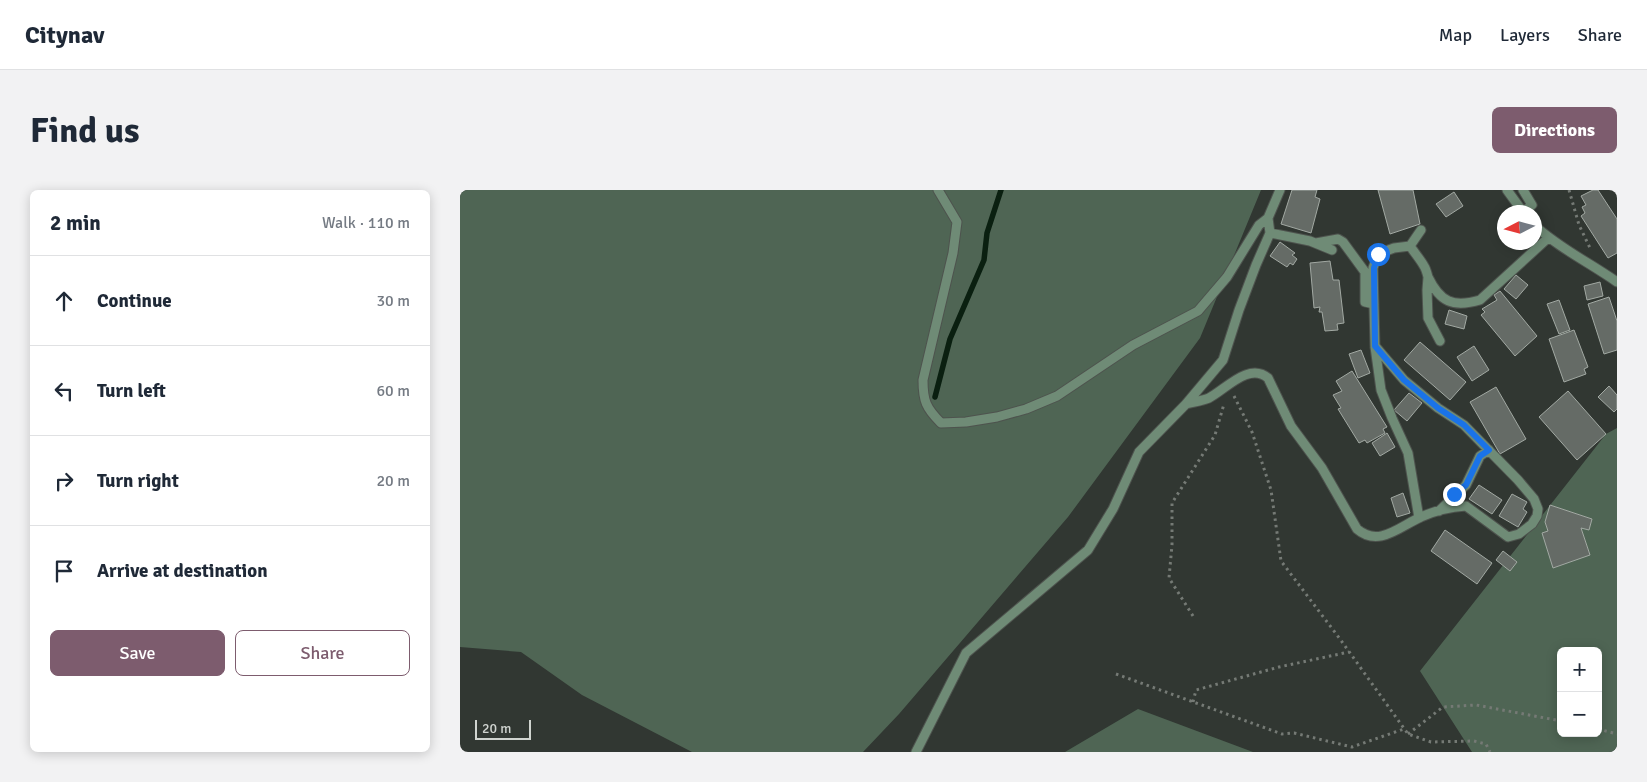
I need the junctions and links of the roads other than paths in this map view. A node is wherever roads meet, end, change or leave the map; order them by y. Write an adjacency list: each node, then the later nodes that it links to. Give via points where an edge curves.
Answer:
1 (938, 190): 7 (street, via 957,222 924,380 923,394 930,412 941,423 997,418 1057,396 1133,345 1198,311 1227,277 1259,225)
2 (1280, 190): 7 (street)
3 (1507, 190): 5 (street)
4 (1523, 190): 6 (street)
5 (1518, 205)
6 (1532, 205)
7 (1268, 218): 10 (street)
8 (1421, 230): 13 (street)
9 (1542, 232): 11 (street)
10 (1270, 233): 12 (street); 20 (street, via 1223,360)
11 (1548, 238): 15 (street, via 1480,300 1468,304 1454,304 1442,298); 16 (street)
12 (1316, 243): 14 (street); 17 (street, via 1338,239 1343,242 1365,272 1365,302)
13 (1410, 246): 15 (street); 17 (street, via 1378,254 1374,268)
14 (1332, 250)
15 (1428, 277): 18 (street, via 1428,318)
16 (1617, 282)
17 (1374, 304): 19 (street)
18 (1440, 341)
19 (1375, 346): 21 (street, via 1404,380 1464,425); 23 (street, via 1381,390 1408,453)
20 (1186, 404): 23 (street, via 1208,398 1242,376 1262,373 1268,378 1291,426 1322,468 1361,532 1384,536); 24 (street, via 1139,452 1113,509 1088,550 966,653)
21 (1489, 450): 22 (street, via 1480,456 1466,485); 22 (street, via 1534,499 1538,509 1532,524 1519,534 1508,537 1466,506)
22 (1439, 511): 23 (street)
23 (1419, 518)
24 (916, 752)

